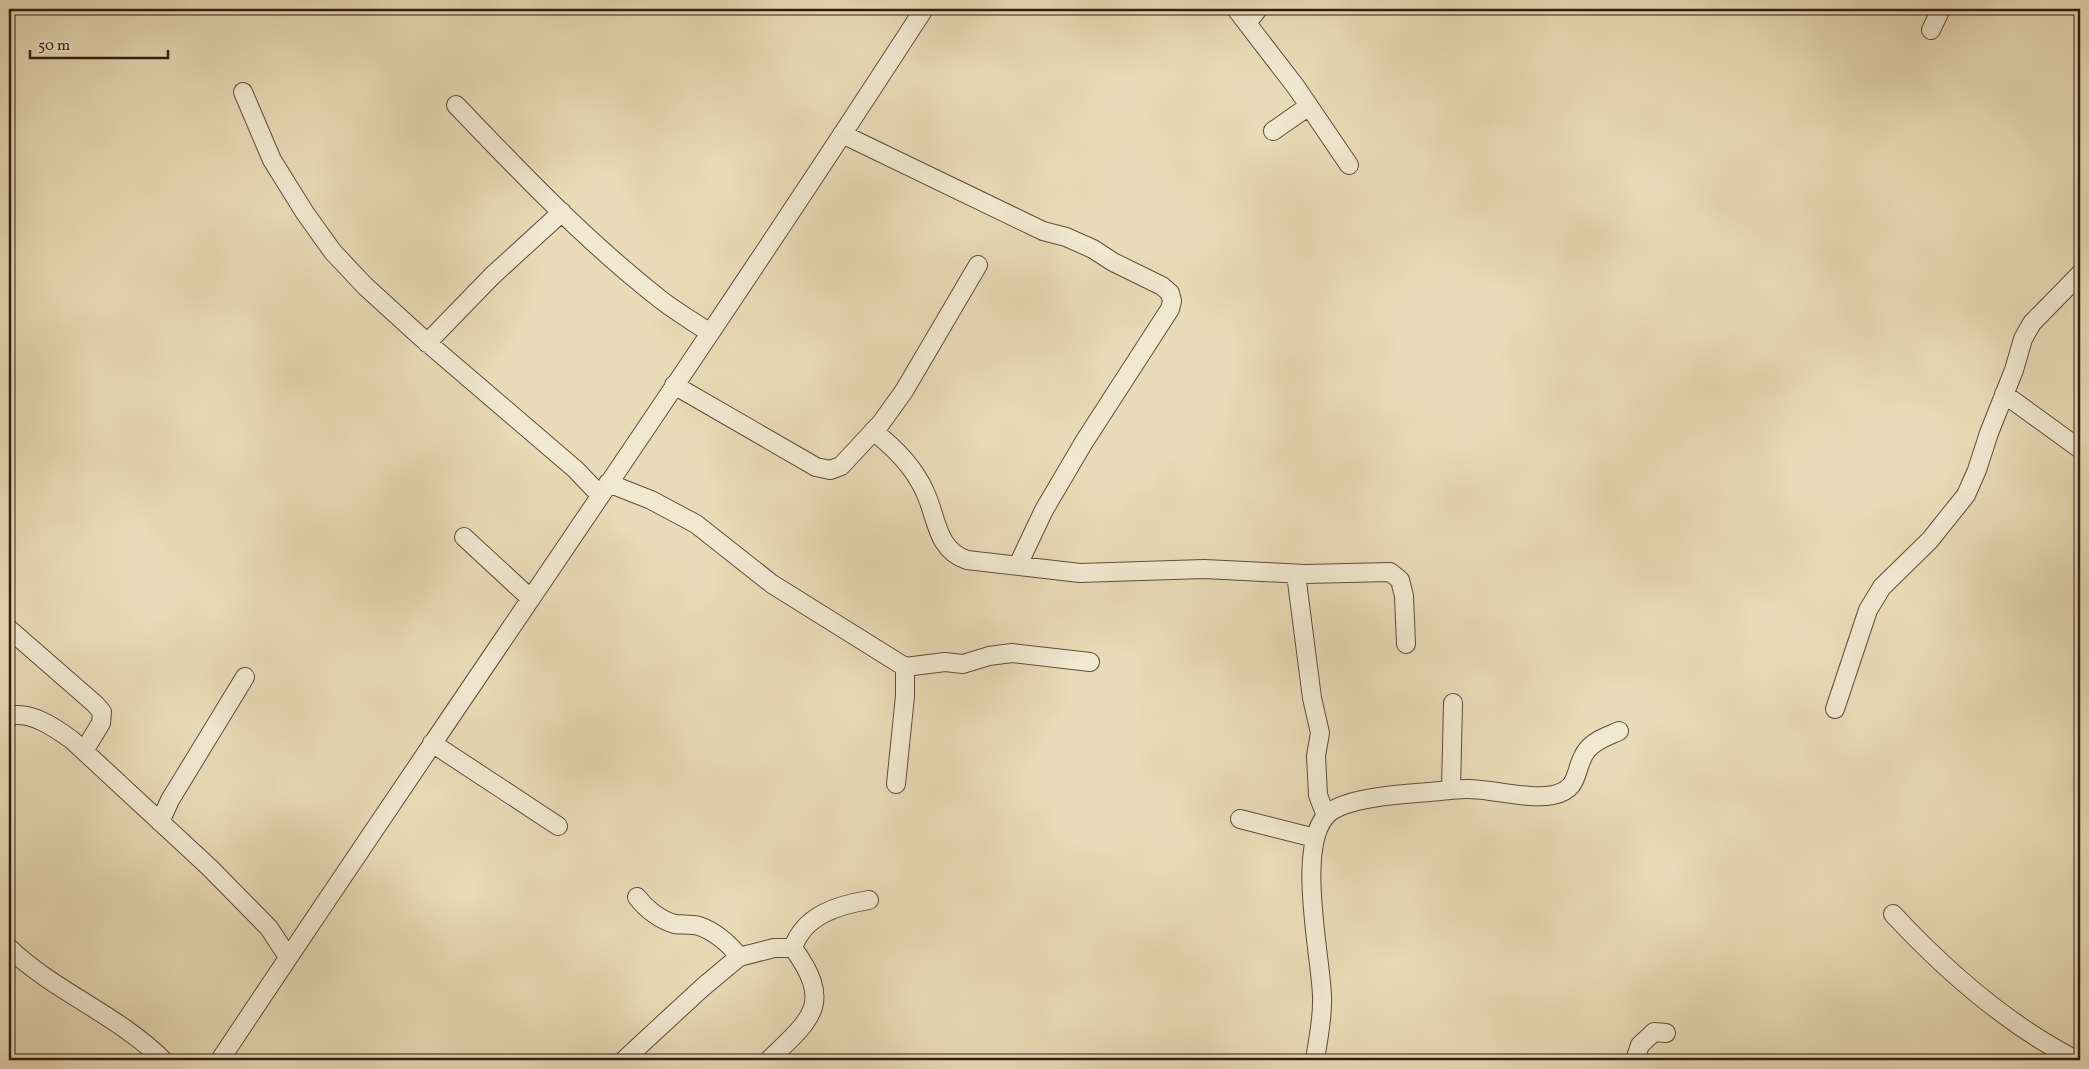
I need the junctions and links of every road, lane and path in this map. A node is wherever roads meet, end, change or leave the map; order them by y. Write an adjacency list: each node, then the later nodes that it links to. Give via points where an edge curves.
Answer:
1 (924, 9): 10 (street)
2 (1258, 9): 4 (street)
3 (1941, 9): 5 (street)
4 (1242, 16): 8 (street)
5 (1931, 30)
6 (242, 92): 16 (street, via 272,160 332,252)
7 (456, 105): 12 (street)
8 (1309, 106): 9 (street); 11 (street)
9 (1273, 130)
10 (842, 134): 15 (street); 23 (street, via 1043,231 1093,249 1170,293 1170,309 1084,442)
11 (1349, 166)
12 (562, 212): 15 (street, via 661,300); 16 (street, via 492,276)
13 (978, 265): 19 (street, via 904,391)
14 (2080, 274): 18 (street, via 2032,323 2023,339)
15 (710, 333): 17 (street)
16 (427, 343): 21 (street, via 575,469)
17 (674, 385): 19 (street, via 816,467 830,470 841,466); 21 (street)
18 (2004, 394): 20 (street); 32 (street, via 1966,495 1930,540 1882,587 1868,610)
19 (873, 431): 23 (street, via 905,460 925,491 946,546 956,557)
20 (2080, 450)
21 (604, 489): 25 (street); 29 (street, via 651,500 696,524 772,584)
22 (464, 537): 25 (street)
23 (1018, 565): 24 (street, via 1080,573 1204,569)
24 (1296, 574): 27 (street, via 1390,572 1400,580 1404,596); 39 (street, via 1312,698 1320,733 1316,756 1318,795)
25 (530, 598): 35 (street)
26 (9, 629): 36 (street, via 102,712 101,723)
27 (1406, 644)
28 (1090, 662): 29 (street, via 1012,653 963,664 945,662)
29 (905, 667): 37 (street)
30 (245, 677): 41 (street)
31 (1454, 703): 38 (street)
32 (1835, 709)
33 (9, 716): 36 (street, via 20,714 53,726)
34 (1619, 731): 38 (street, via 1596,741 1586,751 1576,780 1568,790 1560,793 1541,796)
35 (432, 742): 42 (street); 48 (street)
36 (84, 751): 41 (street)
37 (896, 784)
38 (1450, 790): 39 (street, via 1382,796 1349,804)
39 (1326, 816): 43 (street)
40 (1240, 819): 43 (street)
41 (160, 822): 47 (street)
42 (558, 826)
43 (1315, 838): 58 (street, via 1311,890 1322,997)
44 (637, 897): 52 (street, via 660,917 674,923 699,926 719,937)
45 (869, 900): 50 (street, via 826,911 810,924)
46 (1892, 914): 60 (street, via 1965,985 2037,1038)
47 (269, 928): 48 (street); 51 (street)
48 (304, 933): 51 (street)
49 (9, 948): 54 (street, via 47,978 149,1046)
50 (793, 948): 52 (street, via 774,948); 57 (street, via 805,965 814,988 813,1010 803,1027)
51 (288, 957): 55 (street)
52 (739, 957): 56 (street)
53 (1666, 1032): 59 (street, via 1654,1032 1640,1044)
54 (163, 1060)
55 (220, 1060)
56 (624, 1060)
57 (769, 1060)
58 (1316, 1060)
59 (1635, 1060)
60 (2076, 1060)

